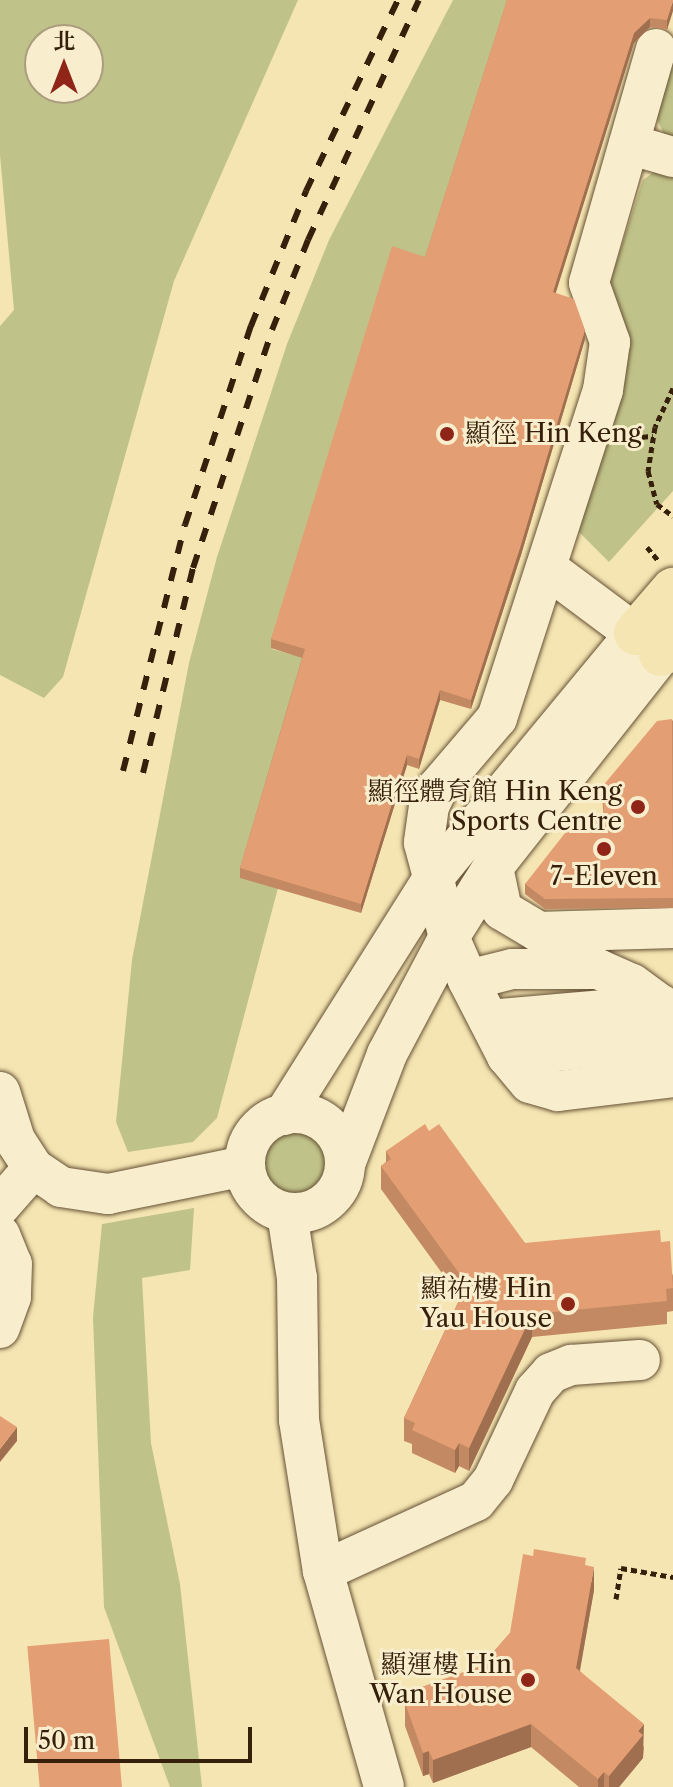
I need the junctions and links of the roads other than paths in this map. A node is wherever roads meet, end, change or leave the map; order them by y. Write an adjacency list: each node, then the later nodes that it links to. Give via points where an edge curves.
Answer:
1 (656, 49): 2 (street)
2 (629, 144): 3 (street); 4 (street, via 589,283 610,342 608,365)
3 (673, 157)
4 (548, 569): 6 (street); 8 (street, via 497,718 438,787 429,806 424,843)
5 (666, 576): 6 (main road)
6 (661, 648): 7 (street); 8 (street)
7 (493, 867): 9 (street, via 502,910 539,932); 10 (street)
8 (433, 878): 10 (street); 16 (street)
9 (673, 928)
10 (449, 937): 11 (street); 17 (street, via 387,1054)
11 (477, 999): 12 (street, via 489,972 575,966 598,969); 13 (street)
12 (660, 1011): 13 (street)
13 (507, 1056): 14 (street, via 530,1083 544,1090)
14 (673, 1077)
15 (0, 1092): 19 (street, via 15,1140)
16 (284, 1115): 17 (street, via 317,1119 334,1133); 18 (street, via 266,1122 252,1136)
17 (345, 1164): 21 (street, via 332,1197 304,1213)
18 (244, 1166): 19 (street, via 108,1194 61,1187); 21 (street, via 257,1197)
19 (33, 1168): 20 (street)
20 (0, 1206)
21 (287, 1213): 25 (street, via 297,1278 299,1420)
22 (0, 1235): 23 (street, via 12,1264 11,1297)
23 (0, 1328)
24 (640, 1360): 25 (street, via 571,1365 551,1373 535,1391 493,1480 476,1501)
25 (323, 1571): 26 (street)
26 (384, 1787)

